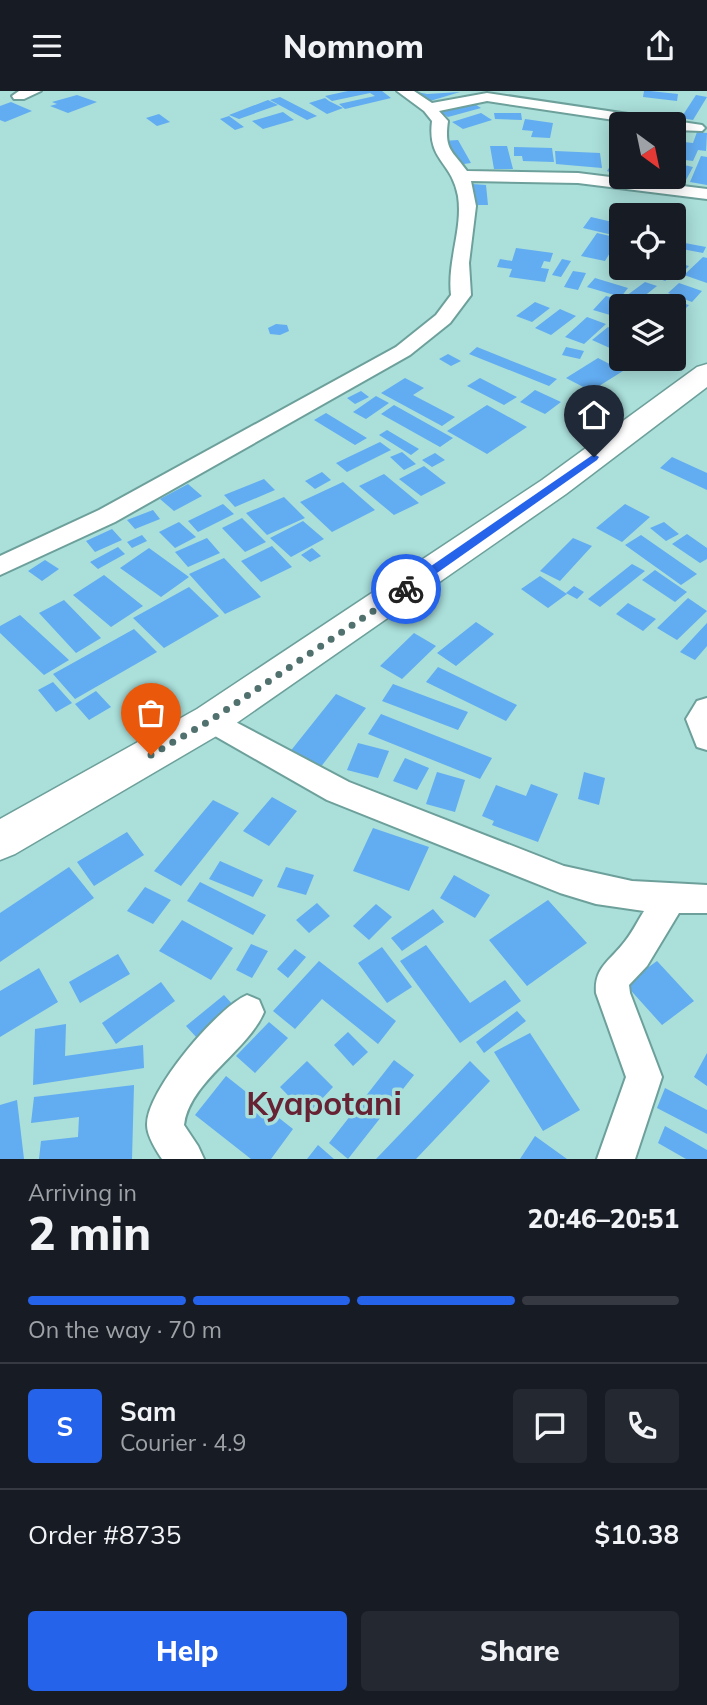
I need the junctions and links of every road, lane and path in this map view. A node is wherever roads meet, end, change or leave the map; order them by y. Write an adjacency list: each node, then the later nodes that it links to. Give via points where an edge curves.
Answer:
1 (34, 91): 3 (street)
2 (404, 91): 4 (street)
3 (19, 96)
4 (429, 108): 5 (street, via 487,97); 8 (street, via 440,121 440,152)
5 (609, 115)
6 (686, 127): 7 (street)
7 (697, 128)
8 (462, 176): 9 (street, via 578,178); 11 (street, via 467,207 458,280 461,295 423,337 107,516)
9 (707, 194)
10 (707, 373): 13 (main road, via 554,488)
11 (0, 566)
12 (707, 709): 14 (street, via 700,719)
13 (211, 720): 15 (main road); 16 (street, via 338,791 560,879 602,892)
14 (707, 739)
15 (0, 841)
16 (670, 899): 17 (street); 20 (street, via 635,955 612,979 644,1077)
17 (707, 899)
18 (247, 1012): 19 (street, via 172,1097 165,1129)
19 (185, 1159)
20 (616, 1159)

